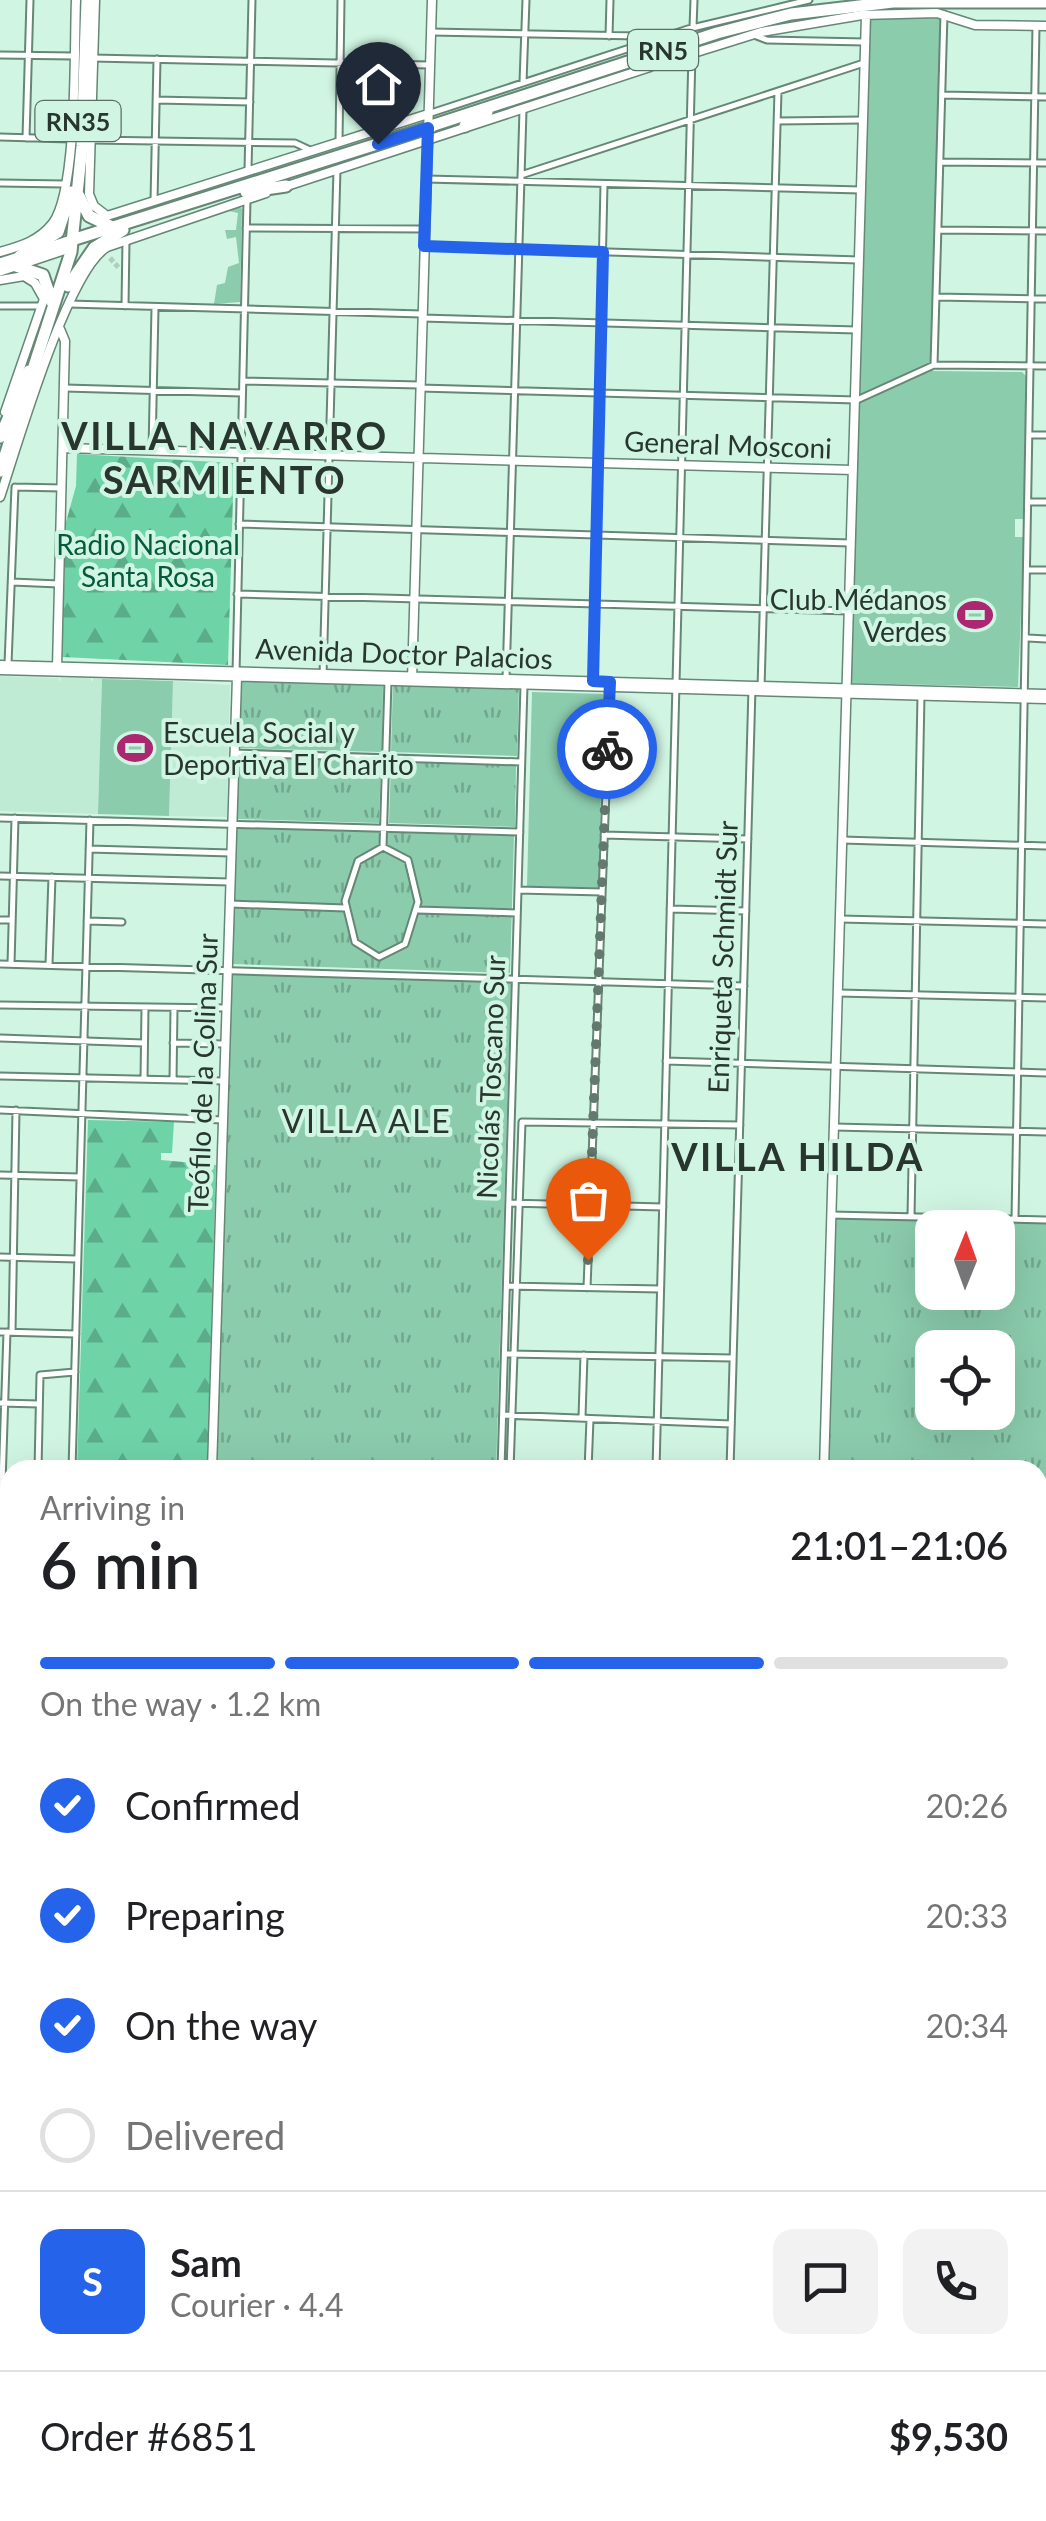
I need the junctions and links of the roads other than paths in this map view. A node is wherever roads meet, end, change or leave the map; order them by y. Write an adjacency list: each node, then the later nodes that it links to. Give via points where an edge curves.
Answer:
1 (30, 0): 25 (street)
2 (82, 0): 26 (street); 61 (highway, RN35)
3 (95, 0): 27 (street)
4 (252, 0): 30 (street)
5 (342, 0): 31 (street)
6 (432, 0): 17 (street)
7 (526, 0): 18 (street)
8 (610, 0): 20 (street)
9 (694, 0): 16 (street)
10 (809, 0): 16 (street)
11 (968, 0): 12 (highway, RN5); 35 (highway, RN5, via 876,2 792,14)
12 (1046, 2)
13 (944, 14): 14 (street); 15 (street, via 972,25); 38 (street)
14 (866, 15): 19 (street); 22 (street)
15 (1041, 26): 39 (street)
16 (693, 28): 21 (street)
17 (430, 32): 18 (street); 33 (street)
18 (525, 34): 20 (street); 36 (street)
19 (752, 34): 22 (street, via 765,40); 23 (street)
20 (609, 36): 21 (street)
21 (650, 42): 34 (street)
22 (865, 42): 32 (street)
23 (692, 53): 29 (street); 45 (street)
24 (0, 55): 25 (street)
25 (28, 56): 26 (street); 51 (street)
26 (74, 56): 52 (street)
27 (92, 58): 28 (street); 48 (street)
28 (156, 60): 30 (street); 41 (street)
29 (670, 60): 35 (highway); 43 (street)
30 (251, 61): 31 (street); 42 (street)
31 (340, 63): 33 (street); 56 (street)
32 (864, 63): 37 (street); 47 (street)
33 (430, 65): 49 (street)
34 (546, 76): 35 (highway); 36 (street)
35 (584, 76): 44 (highway, RN5)
36 (524, 83): 49 (street)
37 (778, 92): 45 (street); 46 (street, Enriqueta Schmidt Sur)
38 (942, 96): 39 (street); 58 (street)
39 (1036, 96): 40 (street); 59 (street)
40 (1046, 97)
41 (156, 100): 42 (street); 54 (street)
42 (250, 102): 55 (street)
43 (524, 108): 44 (street); 64 (street)
44 (466, 120): 49 (highway, RN5)
45 (690, 120): 64 (street); 73 (street)
46 (777, 120): 47 (street); 74 (street, Enriqueta Schmidt Sur)
47 (863, 120): 75 (street)
48 (90, 123): 53 (street); 61 (highway)
49 (428, 127): 56 (street); 62 (street); 65 (street); 67 (highway, RN5)
50 (0, 138): 51 (street)
51 (26, 138): 52 (street)
52 (70, 139): 70 (street)
53 (90, 140): 54 (street); 79 (street, via 90,199)
54 (156, 141): 55 (street); 78 (street)
55 (248, 142): 57 (street, via 299,144); 63 (street)
56 (338, 143): 57 (street)
57 (313, 152): 63 (street)
58 (940, 162): 59 (street); 83 (street)
59 (1034, 163): 60 (street); 84 (street)
60 (1046, 163)
61 (78, 168): 68 (highway, RN35); 86 (highway, RN35); 95 (highway, via 62,226)
62 (337, 169): 72 (street); 81 (street)
63 (248, 173): 66 (street)
64 (521, 178): 65 (street); 71 (street); 89 (street)
65 (426, 179): 82 (street)
66 (226, 180): 78 (highway)
67 (267, 180): 76 (highway, RN5); 78 (highway, RN5)
68 (79, 182): 79 (highway, via 88,216); 86 (highway, RN35)
69 (0, 183): 70 (street)
70 (64, 184): 95 (street, via 55,219)
71 (604, 184): 73 (street); 90 (street)
72 (286, 186): 76 (highway); 77 (street)
73 (689, 186): 74 (street); 91 (street)
74 (775, 188): 75 (street); 93 (street, Enriqueta Schmidt Sur)
75 (861, 190): 94 (street)
76 (228, 196): 79 (highway, RN5)
77 (246, 200): 79 (street); 80 (street)
78 (151, 210): 79 (highway, RN5)
79 (122, 228): 86 (highway, RN5); 88 (street); 97 (street); 113 (highway, via 83,261)
80 (246, 228): 81 (street); 107 (street)
81 (336, 228): 82 (street); 108 (street)
82 (425, 229): 87 (street)
83 (938, 230): 84 (street); 99 (street)
84 (1034, 231): 85 (street); 100 (street)
85 (1046, 232)
86 (70, 244): 95 (main road); 102 (highway, RN35); 113 (highway, RN35)
87 (424, 246): 89 (street); 109 (street)
88 (106, 248): 92 (street); 103 (street, via 84,269)
89 (519, 250): 90 (street); 110 (street)
90 (603, 252): 91 (street); 111 (street)
91 (687, 255): 93 (street); 112 (street)
92 (110, 258)
93 (773, 258): 94 (street); 114 (street, Enriqueta Schmidt Sur)
94 (859, 260): 115 (street)
95 (7, 264): 98 (main road); 98 (street); 102 (highway, via 43,275)
96 (119, 268): 97 (street)
97 (126, 272): 105 (street)
98 (0, 280)
99 (936, 297): 100 (street); 116 (street)
100 (1033, 298): 101 (street); 117 (street)
101 (1046, 298)
102 (47, 304): 104 (street); 119 (highway, RN35); 132 (street)
103 (69, 304): 105 (street); 113 (street)
104 (0, 306)
105 (126, 306): 106 (street)
106 (155, 307): 107 (street); 124 (street)
107 (244, 309): 108 (street); 120 (street)
108 (333, 312): 109 (street); 121 (street)
109 (422, 316): 110 (street); 122 (street)
110 (517, 320): 111 (street); 125 (street)
111 (601, 323): 112 (street); 127 (street)
112 (685, 325): 114 (street); 129 (street)
113 (56, 326): 123 (street, via 65,339); 128 (highway, RN35); 149 (street)
114 (771, 328): 115 (street); 130 (street, Enriqueta Schmidt Sur)
115 (857, 330): 131 (street)
116 (934, 365): 117 (street); 131 (street)
117 (1032, 366): 118 (street); 133 (street)
118 (1046, 366)
119 (29, 371): 135 (highway); 139 (highway, RN35)
120 (242, 381): 121 (street); 126 (street)
121 (331, 383): 122 (street); 140 (street)
122 (420, 387): 125 (street); 141 (street)
123 (64, 388): 124 (street); 136 (street)
124 (153, 390): 126 (street); 137 (street)
125 (515, 391): 127 (street); 142 (street)
126 (242, 392): 138 (street)
127 (600, 393): 129 (street); 143 (street)
128 (27, 394): 147 (highway, RN35); 149 (highway)
129 (683, 396): 130 (street); 144 (street)
130 (769, 398): 131 (street); 145 (street, Enriqueta Schmidt Sur)
131 (855, 400): 146 (street)
132 (0, 427)
133 (1031, 434): 134 (street); 150 (street)
134 (1046, 435)
135 (0, 437)
136 (62, 448): 137 (street, General Mosconi); 148 (street)
137 (152, 450): 138 (street, General Mosconi)
138 (240, 452): 140 (street, General Mosconi); 152 (street)
139 (0, 454)
140 (329, 455): 141 (street, General Mosconi); 153 (street)
141 (418, 458): 142 (street, General Mosconi); 154 (street)
142 (513, 460): 143 (street, General Mosconi); 155 (street)
143 (598, 463): 144 (street, General Mosconi); 156 (street)
144 (682, 465): 145 (street, General Mosconi); 157 (street)
145 (768, 468): 146 (street, General Mosconi); 158 (street, Enriqueta Schmidt Sur)
146 (853, 470): 159 (street)
147 (0, 471)
148 (62, 488): 149 (street); 163 (street)
149 (6, 490): 162 (street)
150 (1030, 502): 151 (street); 160 (street)
151 (1046, 502)
152 (238, 524): 153 (street); 164 (street)
153 (327, 527): 154 (street); 165 (street)
154 (416, 530): 155 (street); 166 (street)
155 (511, 532): 156 (street); 167 (street)
156 (596, 535): 157 (street); 168 (street)
157 (680, 537): 158 (street); 169 (street)
158 (766, 540): 159 (street); 170 (street, Enriqueta Schmidt Sur)
159 (851, 542): 171 (street)
160 (1029, 570): 161 (street); 172 (street)
161 (1046, 570)
162 (11, 582): 163 (street); 174 (street)
163 (59, 584): 175 (street)
164 (237, 594): 165 (street); 176 (street)
165 (325, 596): 166 (street); 177 (street)
166 (414, 599): 167 (street); 178 (street)
167 (508, 602): 168 (street); 180 (street)
168 (595, 604): 169 (street); 181 (street)
169 (678, 606): 170 (street); 184 (street)
170 (764, 609): 171 (street); 185 (street, Enriqueta Schmidt Sur)
171 (849, 611): 186 (street)
172 (1028, 638): 173 (street); 188 (street)
173 (1046, 638)
174 (4, 668): 175 (street, Avenida Doctor Palacios)
175 (57, 669): 176 (street, Avenida Doctor Palacios)
176 (236, 674): 177 (street, Avenida Doctor Palacios); 190 (street, Teófilo de la Colina Sur)
177 (323, 676): 178 (street, Avenida Doctor Palacios); 179 (street, Avenida Doctor Palacios)
178 (412, 679): 179 (street, Avenida Doctor Palacios); 180 (street, Avenida Doctor Palacios)
179 (388, 681): 191 (street)
180 (506, 682): 181 (street, Avenida Doctor Palacios); 183 (street, Avenida Doctor Palacios)
181 (593, 684): 182 (street, Avenida Doctor Palacios); 183 (street, Avenida Doctor Palacios)
182 (610, 684): 184 (street, Avenida Doctor Palacios); 199 (street)
183 (524, 685): 192 (street, Nicolás Toscano Sur)
184 (676, 686): 185 (street, Avenida Doctor Palacios); 200 (street)
185 (757, 689): 186 (street, Avenida Doctor Palacios); 201 (street, Enriqueta Schmidt Sur)
186 (847, 691): 187 (street, Avenida Doctor Palacios); 202 (street)
187 (921, 693): 188 (street, Avenida Doctor Palacios); 203 (street)
188 (1027, 696): 189 (street, Avenida Doctor Palacios); 204 (street)
189 (1046, 697)
190 (234, 753): 191 (street); 196 (street, Teófilo de la Colina Sur)
191 (386, 758): 192 (street); 197 (street)
192 (522, 762): 198 (street, Nicolás Toscano Sur)
193 (0, 818): 194 (street)
194 (15, 818): 195 (street); 210 (street)
195 (90, 820): 196 (street); 207 (street)
196 (232, 824): 197 (street); 208 (street, Teófilo de la Colina Sur)
197 (384, 828): 198 (street); 206 (street)
198 (520, 832): 214 (street, Nicolás Toscano Sur)
199 (604, 835): 200 (street); 215 (street)
200 (672, 837): 201 (street); 218 (street)
201 (748, 839): 220 (street, Enriqueta Schmidt Sur)
202 (842, 840): 203 (street); 222 (street)
203 (918, 842): 204 (street); 226 (street)
204 (1024, 846): 205 (street); 228 (street)
205 (1046, 846)
206 (383, 847): 217 (street, via 366,852 354,866); 219 (street, via 412,866)
207 (89, 849): 208 (street); 212 (street)
208 (231, 852): 213 (street, Teófilo de la Colina Sur)
209 (0, 876): 210 (street)
210 (14, 876): 211 (street); 224 (street)
211 (52, 877): 212 (street); 233 (street)
212 (88, 878): 213 (street); 225 (street)
213 (230, 882): 216 (street, Teófilo de la Colina Sur)
214 (518, 890): 215 (street); 221 (street, Nicolás Toscano Sur)
215 (602, 892): 238 (street)
216 (230, 904): 217 (street); 235 (street, Teófilo de la Colina Sur)
217 (345, 908): 230 (street, via 355,942)
218 (670, 909): 220 (street); 239 (street)
219 (418, 910): 221 (street); 230 (street, via 405,944)
220 (746, 911): 240 (street, Enriqueta Schmidt Sur)
221 (518, 913): 237 (street, Nicolás Toscano Sur)
222 (840, 919): 226 (street); 241 (street)
223 (0, 920): 224 (street)
224 (12, 920): 232 (street)
225 (87, 921): 227 (street); 234 (street)
226 (916, 921): 228 (street); 242 (street)
227 (122, 922)
228 (1022, 923): 229 (street); 243 (street)
229 (1046, 924)
230 (379, 957): 236 (street)
231 (0, 964): 232 (street)
232 (12, 964): 233 (street)
233 (50, 965): 234 (street)
234 (86, 966): 235 (street); 246 (street)
235 (228, 970): 236 (street); 249 (street, Teófilo de la Colina Sur)
236 (379, 974): 237 (street)
237 (516, 978): 238 (street); 280 (street, Nicolás Toscano Sur)
238 (599, 981): 239 (street); 270 (street)
239 (668, 983): 240 (street); 255 (street)
240 (744, 986): 256 (street, Enriqueta Schmidt Sur)
241 (838, 993): 242 (street); 257 (street)
242 (915, 995): 243 (street); 258 (street)
243 (1020, 997): 244 (street); 259 (street)
244 (1046, 998)
245 (0, 1005): 246 (street)
246 (85, 1006): 247 (street); 251 (street)
247 (145, 1006): 248 (street); 252 (street)
248 (174, 1007): 249 (street); 253 (street)
249 (226, 1008): 254 (street, Teófilo de la Colina Sur)
250 (0, 1038): 251 (street)
251 (84, 1040): 252 (street); 262 (street)
252 (144, 1043): 263 (street)
253 (173, 1043): 254 (street); 264 (street)
254 (225, 1044): 265 (street, Teófilo de la Colina Sur)
255 (666, 1062): 256 (street); 271 (street)
256 (742, 1064): 257 (street); 272 (street, Enriqueta Schmidt Sur)
257 (836, 1066): 258 (street); 273 (street)
258 (914, 1069): 259 (street); 274 (street)
259 (1018, 1072): 260 (street); 275 (street)
260 (1046, 1072)
261 (0, 1076): 262 (street)
262 (83, 1078): 263 (street); 268 (street)
263 (144, 1079): 264 (street)
264 (172, 1080): 265 (street)
265 (224, 1081): 269 (street, Teófilo de la Colina Sur)
266 (0, 1110): 267 (street)
267 (16, 1110): 268 (street); 278 (street)
268 (82, 1114): 269 (street); 279 (street)
269 (223, 1120): 314 (street, Teófilo de la Colina Sur)
270 (594, 1122): 271 (street); 281 (street, Nicolás Toscano Sur, via 522,1122); 282 (street)
271 (665, 1123): 272 (street); 283 (street)
272 (740, 1126): 302 (street, Enriqueta Schmidt Sur)
273 (834, 1127): 274 (street); 284 (street)
274 (913, 1129): 275 (street); 285 (street)
275 (1017, 1132): 276 (street); 287 (street)
276 (1046, 1132)
277 (0, 1175): 278 (street)
278 (15, 1175): 279 (street); 290 (street)
279 (80, 1177): 291 (street)
280 (509, 1203): 281 (street); 292 (street, Nicolás Toscano Sur)
281 (518, 1203): 282 (street); 293 (street, Nicolás Toscano Sur)
282 (590, 1205): 283 (street); 294 (street)
283 (662, 1207): 295 (street)
284 (831, 1215): 285 (street); 320 (street)
285 (911, 1217): 286 (street)
286 (915, 1217)
287 (1015, 1219): 288 (street)
288 (1046, 1220)
289 (0, 1256): 290 (street)
290 (14, 1257): 291 (street); 296 (street)
291 (78, 1258): 297 (street)
292 (507, 1286): 293 (street); 298 (street, Nicolás Toscano Sur)
293 (516, 1286): 294 (street); 299 (street, Nicolás Toscano Sur)
294 (587, 1288): 295 (street)
295 (660, 1289): 301 (street)
296 (6, 1332): 297 (street); 304 (street)
297 (76, 1334): 303 (street)
298 (505, 1354): 299 (street); 306 (street, Nicolás Toscano Sur)
299 (514, 1354): 300 (street); 307 (street, Nicolás Toscano Sur)
300 (584, 1355): 301 (street); 308 (street)
301 (658, 1356): 302 (street); 309 (street)
302 (733, 1358): 310 (street, Enriqueta Schmidt Sur)
303 (75, 1372): 305 (street, via 42,1372); 313 (street)
304 (2, 1403): 305 (street); 311 (street)
305 (39, 1404): 312 (street)
306 (503, 1415): 307 (street); 315 (street, Nicolás Toscano Sur)
307 (512, 1416): 308 (street); 316 (street, Nicolás Toscano Sur)
308 (586, 1419): 309 (street); 317 (street)
309 (657, 1421): 310 (street); 318 (street)
310 (732, 1424): 319 (street, Enriqueta Schmidt Sur)
311 (4, 1460)
312 (38, 1460)
313 (72, 1460)
314 (212, 1460)
315 (502, 1460)
316 (510, 1460)
317 (588, 1460)
318 (656, 1460)
319 (730, 1460)
320 (824, 1460)

